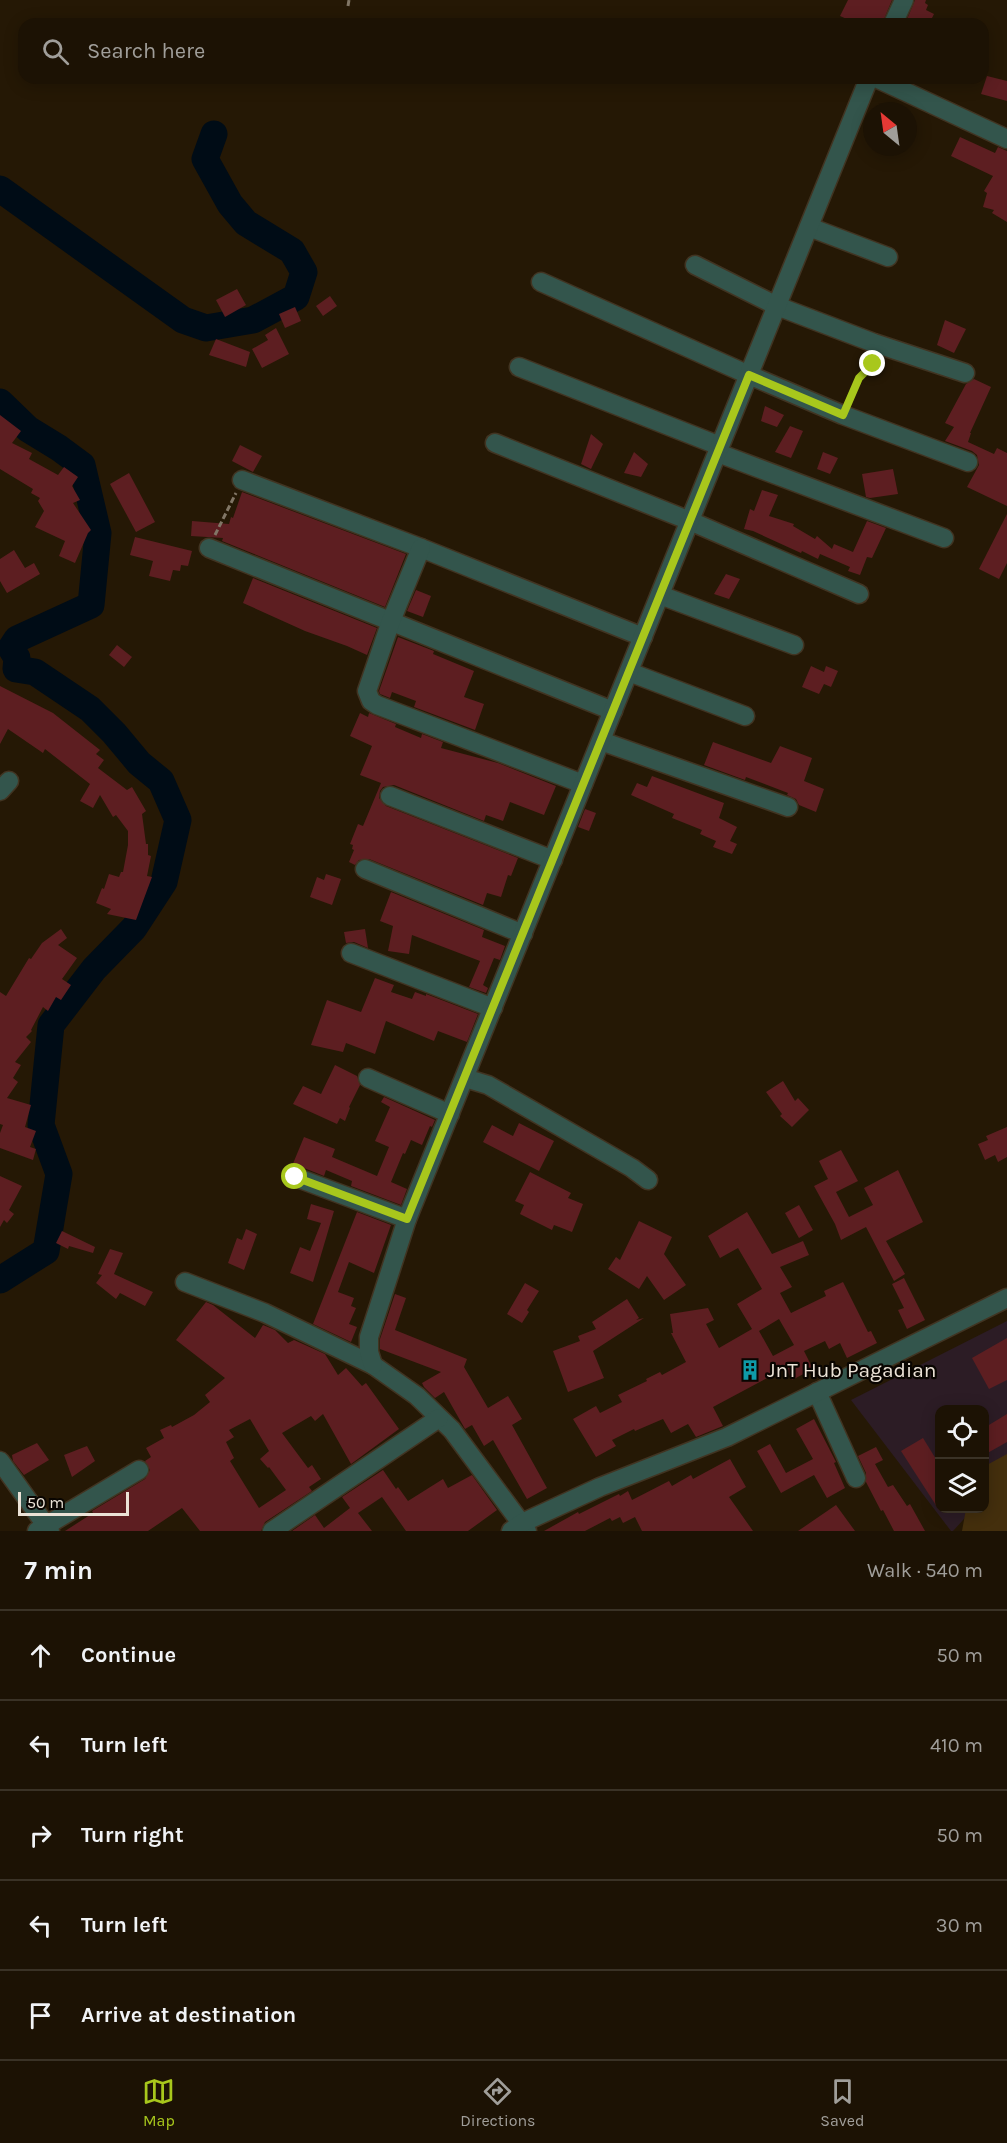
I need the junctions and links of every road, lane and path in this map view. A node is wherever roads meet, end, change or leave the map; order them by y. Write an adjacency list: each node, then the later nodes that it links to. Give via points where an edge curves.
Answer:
1 (349, 0): 3 (path)
2 (902, 1): 4 (street)
3 (348, 6)
4 (895, 18)
5 (867, 84): 8 (street)
6 (889, 84): 7 (street)
7 (1007, 139)
8 (810, 227): 9 (street); 12 (street)
9 (888, 257)
10 (695, 266): 12 (street)
11 (541, 282): 16 (street)
12 (777, 306): 15 (street); 16 (street)
13 (873, 364): 17 (path, via 859,378)
14 (519, 367): 19 (street)
15 (965, 373)
16 (749, 375): 17 (street); 19 (street)
17 (843, 415): 20 (street)
18 (495, 443): 22 (street)
19 (719, 450): 22 (street); 23 (street)
20 (968, 462)
21 (242, 480): 24 (path); 25 (street)
22 (690, 521): 26 (street); 27 (street)
23 (944, 538)
24 (209, 548): 28 (street)
25 (421, 548): 28 (street); 29 (street)
26 (859, 594)
27 (660, 595): 29 (street); 30 (street)
28 (392, 621): 32 (street); 35 (street, via 367,691 371,701)
29 (643, 637): 31 (street)
30 (794, 645)
31 (629, 672): 32 (street); 33 (street)
32 (613, 711): 34 (street)
33 (745, 716)
34 (601, 741): 35 (street); 37 (street)
35 (584, 784): 38 (street)
36 (390, 796): 38 (street)
37 (788, 807)
38 (553, 860): 40 (street)
39 (365, 869): 40 (street)
40 (523, 934): 42 (street)
41 (351, 953): 42 (street)
42 (493, 1008): 44 (street)
43 (368, 1078): 45 (street)
44 (465, 1078): 45 (street); 47 (street, via 488,1086)
45 (450, 1114): 48 (street)
46 (295, 1177): 48 (street)
47 (648, 1180)
48 (407, 1219): 51 (street, via 369,1336)
49 (185, 1282): 51 (street, via 265,1313)
50 (1007, 1298): 52 (street)
51 (373, 1365): 53 (street, via 417,1396)
52 (817, 1392): 56 (street); 57 (street, via 728,1437 600,1486)
53 (439, 1418): 57 (street, via 458,1437); 59 (street)
54 (0, 1461): 58 (street)
55 (139, 1470): 58 (street)
56 (856, 1478)
57 (520, 1528)
58 (44, 1530)
59 (273, 1531)

